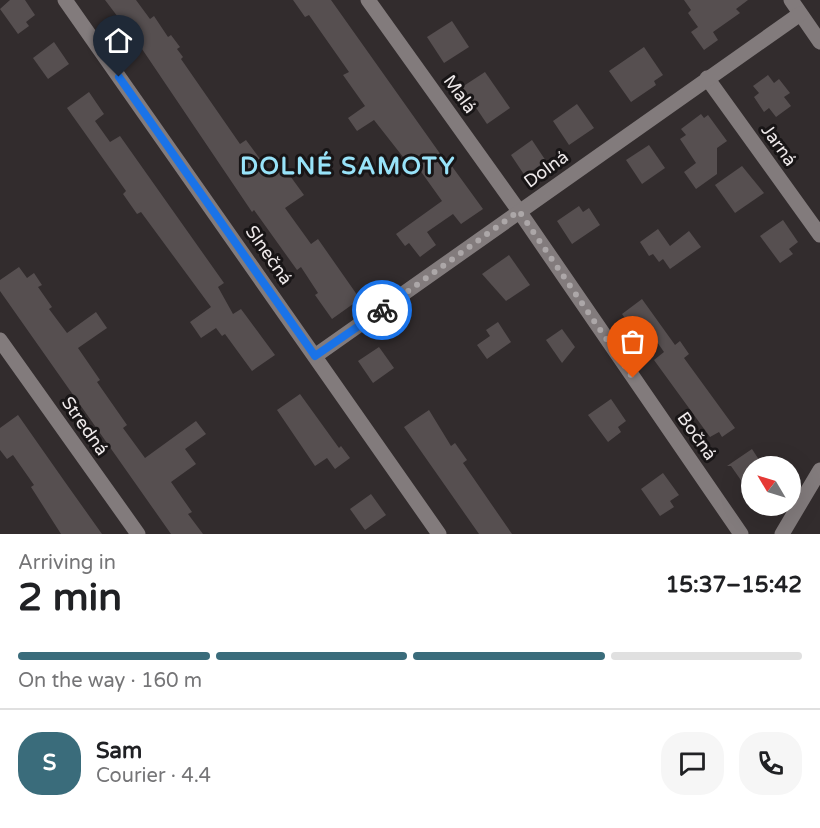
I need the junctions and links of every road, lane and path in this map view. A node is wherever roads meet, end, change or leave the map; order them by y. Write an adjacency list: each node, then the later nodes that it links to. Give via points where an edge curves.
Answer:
1 (65, 0): 10 (street, Slnečná)
2 (368, 0): 7 (street, Malá)
3 (791, 0): 4 (street)
4 (800, 14): 5 (street); 6 (street, Dolná)
5 (820, 42)
6 (707, 78): 7 (street, Dolná); 8 (street, Jarná)
7 (519, 211): 10 (street, Dolná); 14 (street, Bočná)
8 (820, 235)
9 (0, 340): 12 (street, Stredná)
10 (315, 356): 13 (street, Slnečná)
11 (820, 470): 15 (street)
12 (138, 534)
13 (439, 534)
14 (741, 534)
15 (782, 534)

